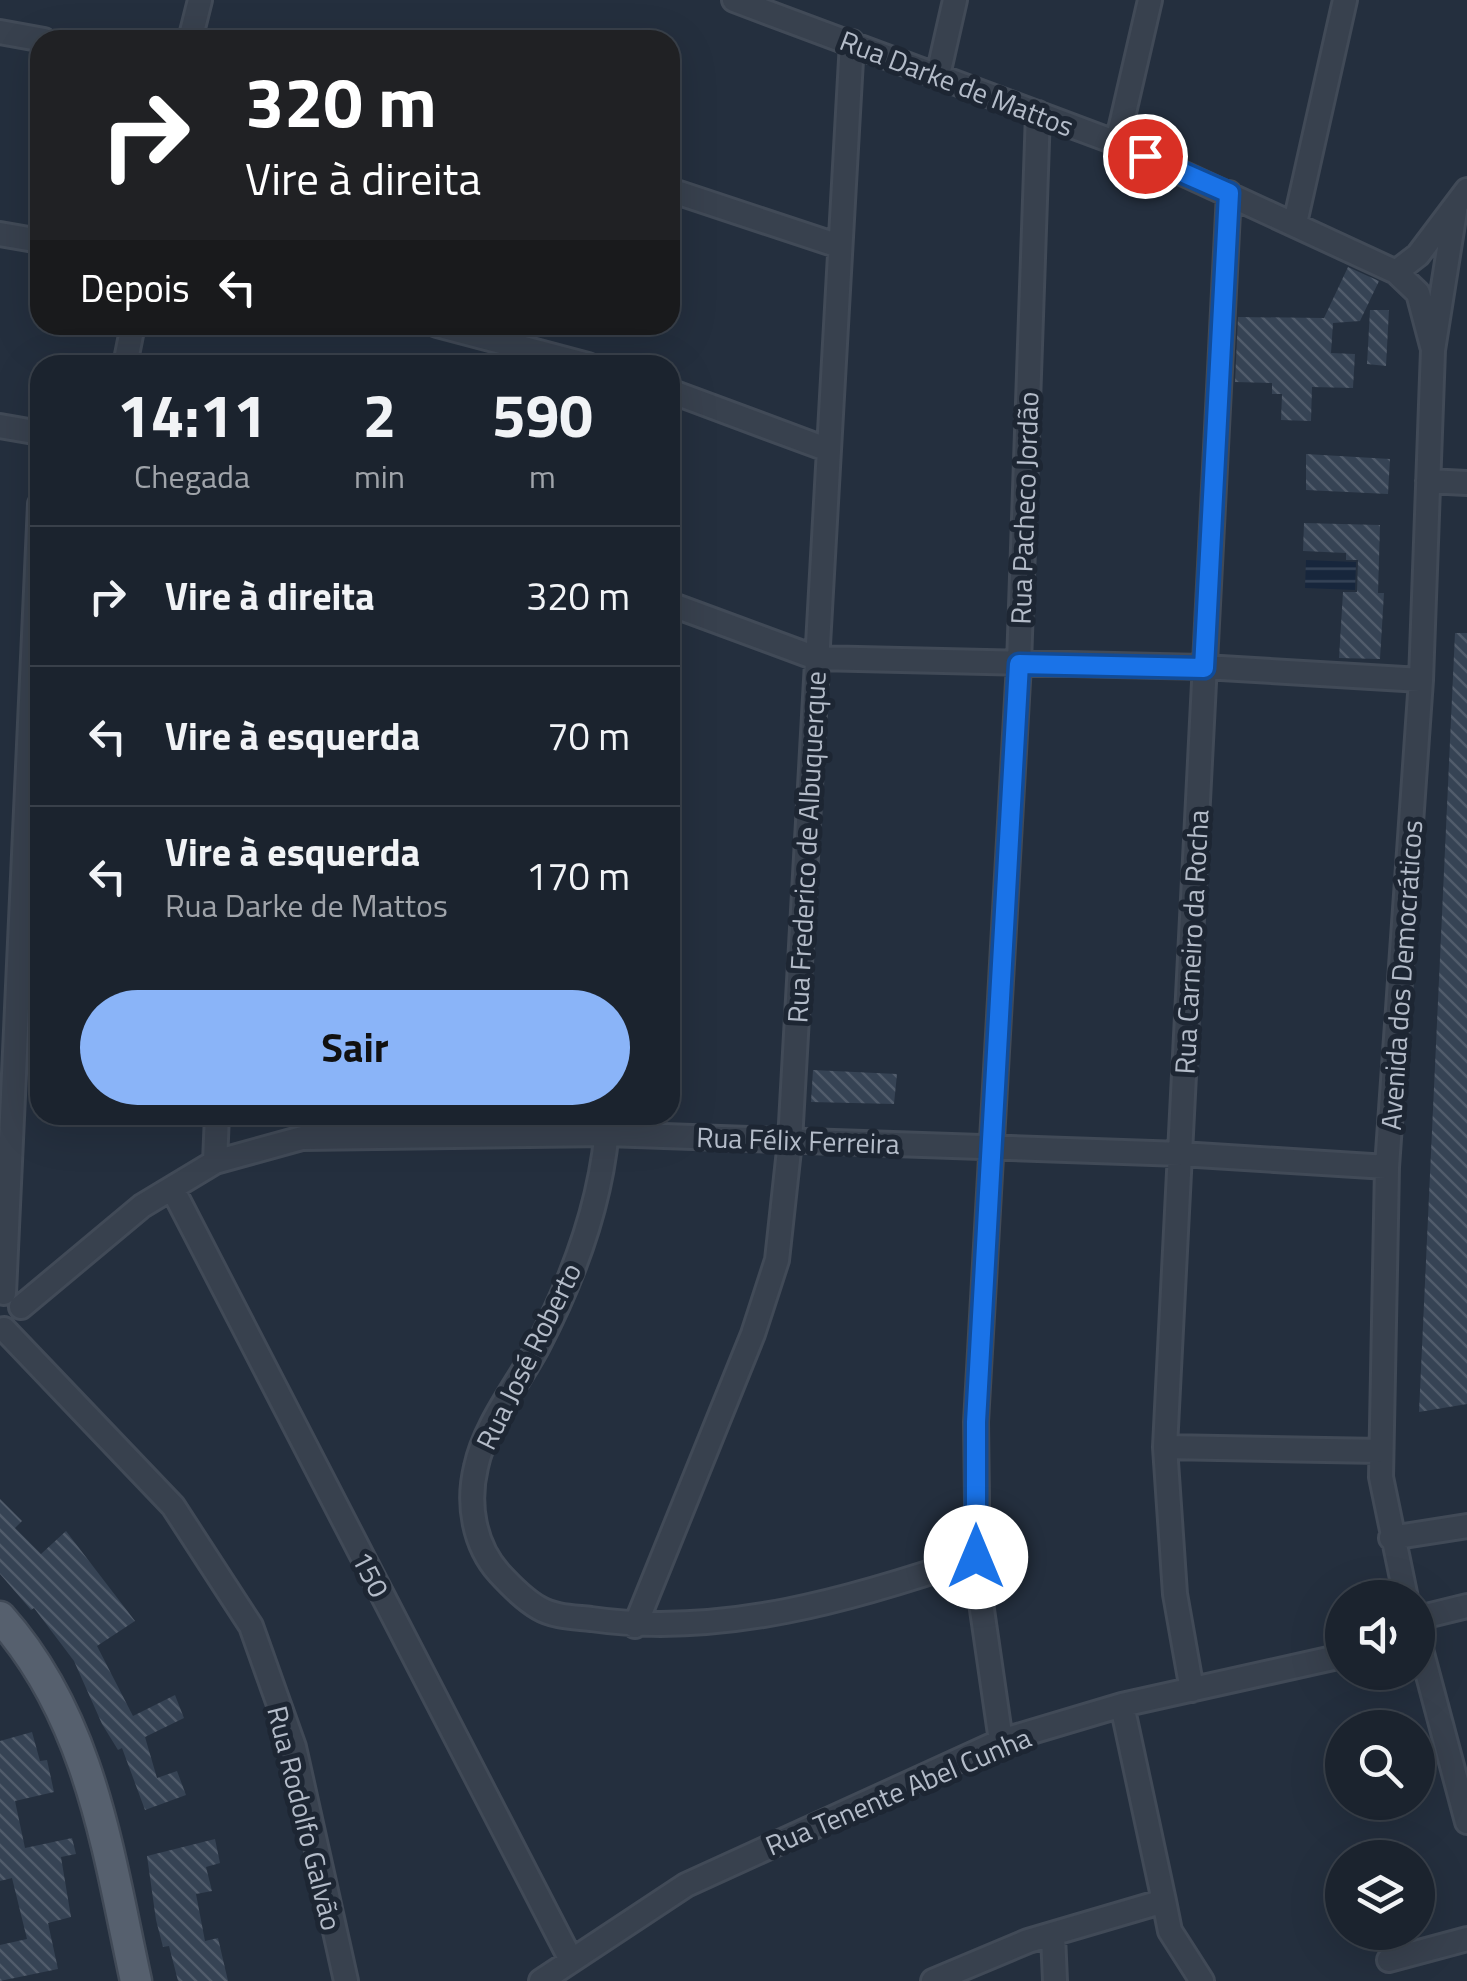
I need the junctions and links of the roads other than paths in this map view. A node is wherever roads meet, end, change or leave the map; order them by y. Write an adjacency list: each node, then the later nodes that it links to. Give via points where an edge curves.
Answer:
1 (200, 0): 7 (street)
2 (734, 0): 6 (street, Rua Darke de Mattos)
3 (956, 0): 11 (street)
4 (1150, 0): 13 (street)
5 (1345, 0): 17 (street)
6 (762, 4): 10 (street, Rua Darke de Mattos)
7 (192, 30)
8 (0, 32): 9 (street)
9 (30, 37)
10 (852, 42): 11 (street, Rua Darke de Mattos); 20 (street, Rua Frederico de Albuquerque)
11 (938, 75): 12 (street, Rua Darke de Mattos)
12 (1038, 113): 13 (street, Rua Darke de Mattos); 33 (street, Rua Pacheco Jordão)
13 (1117, 143): 15 (street, Rua Darke de Mattos)
14 (680, 193): 20 (street)
15 (1229, 193): 17 (street, Rua Darke de Mattos); 34 (street, Rua Carneiro da Rocha)
16 (1463, 204): 21 (street, Avenida dos Democráticos); 23 (street, Avenida dos Democráticos)
17 (1295, 223): 21 (street, Rua Darke de Mattos)
18 (0, 234): 19 (street)
19 (30, 239)
20 (838, 246): 28 (street, Rua Frederico de Albuquerque)
21 (1396, 272): 23 (street, Avenida dos Democráticos, via 1418,294)
22 (475, 335): 24 (street)
23 (1433, 350): 29 (street, Avenida dos Democráticos)
24 (550, 355)
25 (680, 395): 28 (street)
26 (0, 426): 27 (street)
27 (30, 432)
28 (826, 449): 32 (street, Rua Frederico de Albuquerque)
29 (1428, 482): 30 (street); 35 (street, Avenida dos Democráticos)
30 (1467, 483)
31 (680, 608): 32 (street)
32 (816, 658): 33 (street); 41 (street, Rua Frederico de Albuquerque)
33 (1019, 664): 34 (street); 42 (street, Rua Pacheco Jordão)
34 (1204, 668): 35 (street); 43 (street, Rua Carneiro da Rocha)
35 (1420, 680): 45 (street, Avenida dos Democráticos)
36 (30, 752): 47 (street)
37 (216, 1125): 44 (street)
38 (396, 1125): 44 (street, Rua Félix Ferreira, via 302,1138)
39 (608, 1125): 58 (street, Rua José Roberto, via 578,1256 480,1452 474,1518 487,1559 538,1608)
40 (619, 1125): 41 (street, Rua Félix Ferreira)
41 (790, 1141): 42 (street, Rua Félix Ferreira); 58 (street, Rua Frederico de Albuquerque, via 776,1260 759,1315)
42 (990, 1146): 43 (street, Rua Félix Ferreira); 53 (street, Rua Pacheco Jordão)
43 (1181, 1154): 45 (street, Rua Félix Ferreira); 49 (street, Rua Carneiro da Rocha)
44 (215, 1162): 46 (street, Rua Félix Ferreira)
45 (1387, 1167): 50 (street, Avenida dos Democráticos)
46 (172, 1188): 47 (street, Rua Félix Ferreira); 69 (street, 150)
47 (8, 1297): 48 (street, Rua Félix Ferreira, via 16,1323)
48 (2, 1328): 72 (street, Rua Rodolfo Galvão, via 173,1506 251,1626 294,1747)
49 (1165, 1447): 50 (street); 60 (street, Rua Carneiro da Rocha, via 1175,1594)
50 (1380, 1451): 52 (street, Avenida dos Democráticos)
51 (1467, 1526): 52 (street)
52 (1391, 1538): 54 (street, Avenida dos Democráticos)
53 (976, 1557): 58 (street, Rua José Roberto, via 816,1606); 63 (street, Rua Pacheco Jordão)
54 (1402, 1580)
55 (1467, 1606): 56 (street)
56 (1435, 1614)
57 (0, 1617): 71 (main road, via 48,1682 92,1782)
58 (635, 1626)
59 (1325, 1660): 60 (street, Rua Tenente Abel Cunha)
60 (1192, 1690): 62 (street, Rua Tenente Abel Cunha)
61 (1434, 1690): 64 (street)
62 (1122, 1705): 63 (street, Rua Tenente Abel Cunha); 66 (street)
63 (1000, 1741): 69 (street, Rua Tenente Abel Cunha, via 686,1885)
64 (1460, 1774): 65 (street)
65 (1467, 1822)
66 (1164, 1901): 67 (street); 76 (street, via 1170,1931)
67 (1054, 1935): 74 (street); 75 (street)
68 (1467, 1939): 70 (street)
69 (571, 1960): 73 (street, Rua Tenente Abel Cunha)
70 (1389, 1960)
71 (136, 1981)
72 (346, 1981)
73 (540, 1981)
74 (933, 1981)
75 (1055, 1981)
76 (1202, 1981)

